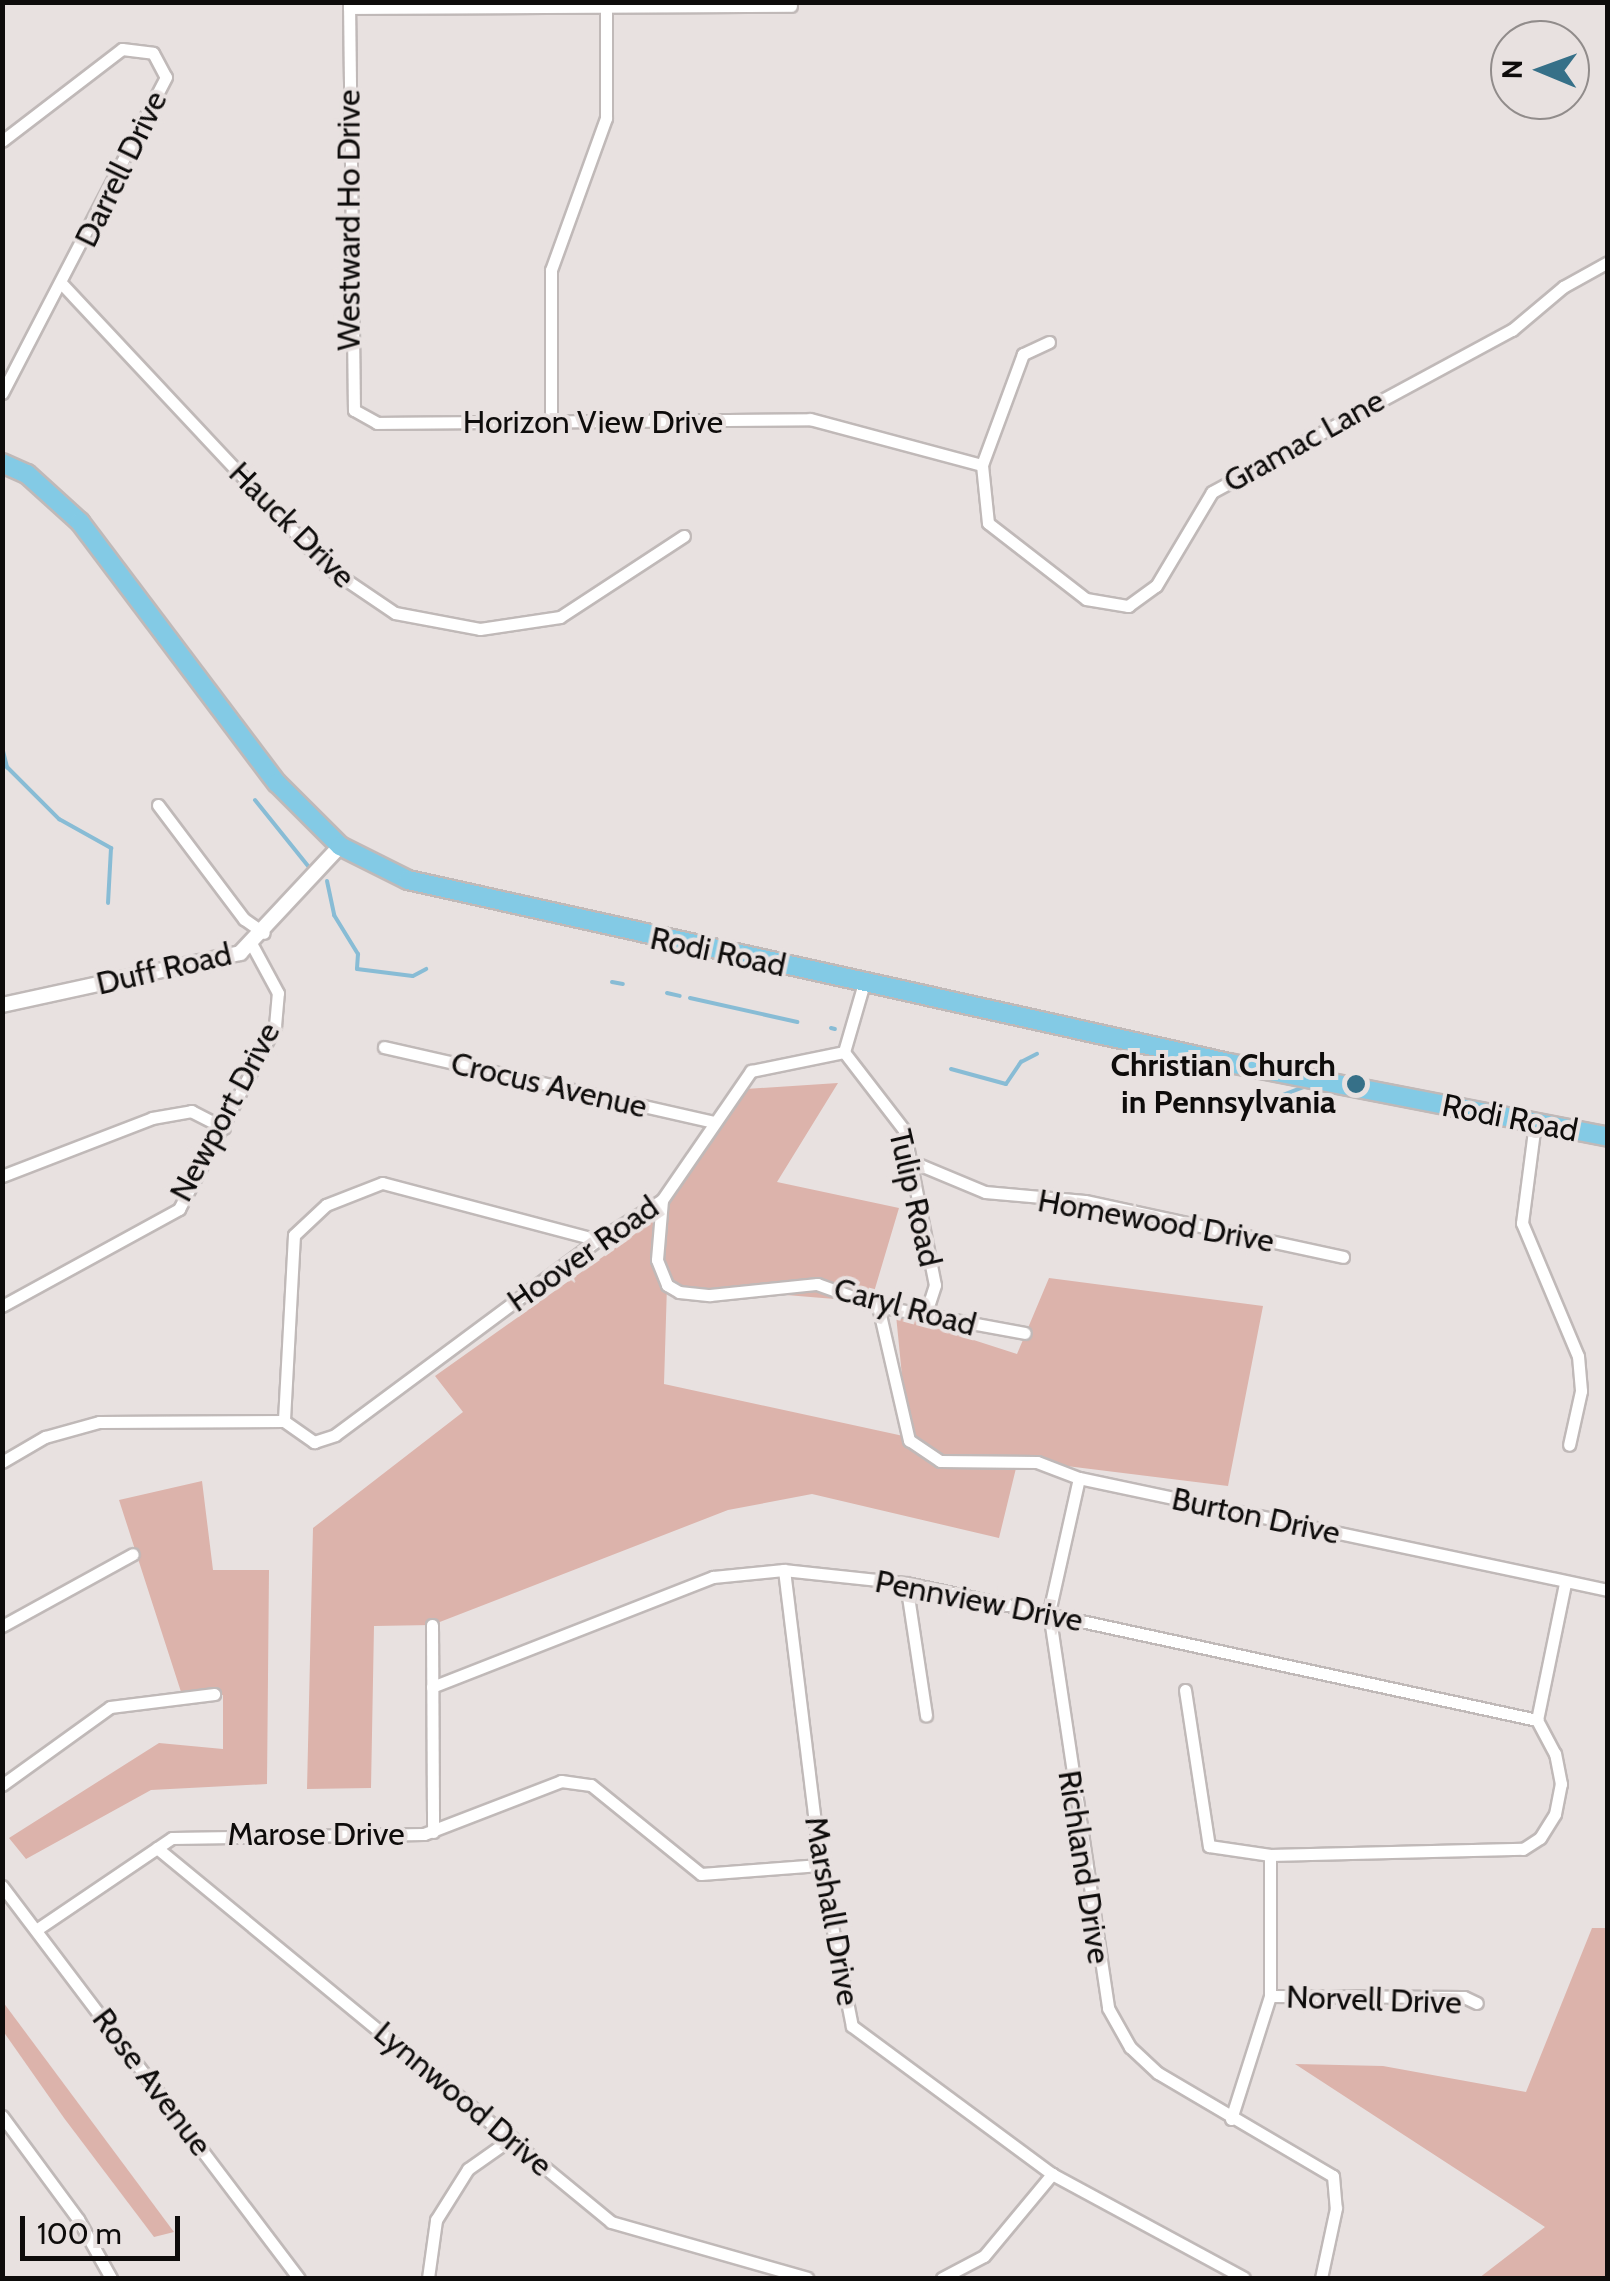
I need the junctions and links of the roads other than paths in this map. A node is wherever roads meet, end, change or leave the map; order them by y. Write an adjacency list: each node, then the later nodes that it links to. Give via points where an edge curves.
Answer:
1 (349, 5): 3 (street); 10 (street, Westward Ho Drive, via 349,386 354,410)
2 (791, 6): 3 (street)
3 (606, 7): 9 (street, via 606,118 551,270)
4 (2, 141): 6 (street, Darrell Drive, via 122,48 154,53 166,77)
5 (1608, 262): 12 (street, Gramac Lane, via 1563,287 1512,330 1212,492 1156,586 1128,606 1086,598 988,522)
6 (63, 285): 8 (street, Darrell Drive); 13 (street, Hauck Drive, via 327,568 395,613 480,629 560,617)
7 (1049, 342): 12 (street, Gramac Lane, via 1023,354)
8 (2, 393)
9 (550, 422): 10 (street, Horizon View Drive); 12 (street, Horizon View Drive, via 810,418)
10 (377, 423)
11 (2, 462): 15 (main road, Rodi Road, via 27,474 80,522 277,783)
12 (982, 465)
13 (684, 536)
14 (158, 805): 16 (street, via 244,919)
15 (340, 846): 16 (street, Duff Road); 18 (main road, Rodi Road, via 458,896)
16 (264, 933): 17 (street, Duff Road)
17 (252, 946): 19 (street, Duff Road, via 216,962); 24 (street, Newport Drive, via 274,982 279,1011)
18 (864, 983): 21 (street); 23 (main road, Rodi Road)
19 (2, 1005)
20 (384, 1048): 22 (street, Crocus Avenue)
21 (844, 1052): 22 (street, Hoover Road, via 750,1071); 26 (street, Tulip Road, via 891,1106)
22 (714, 1122): 28 (street, Hoover Road)
23 (1535, 1123): 25 (main road, Rodi Road); 36 (street, via 1522,1223 1578,1356 1581,1392)
24 (224, 1128): 27 (street, via 191,1111 152,1118); 31 (street, Newport Drive, via 179,1209)
25 (1608, 1137)
26 (913, 1162): 30 (street, Homewood Drive, via 985,1192 1084,1202); 33 (street, Tulip Road, via 935,1285)
27 (2, 1176)
28 (662, 1200): 29 (street, Hoover Road); 32 (street, Caryl Road, via 655,1244 667,1285 710,1295 817,1284)
29 (598, 1240): 35 (street, Hoover Road, via 335,1436 314,1442); 35 (street, via 382,1183 326,1206 294,1235)
30 (1344, 1258)
31 (2, 1306)
32 (878, 1306): 33 (street, Caryl Road); 38 (street, Burton Drive, via 909,1440 940,1460 1037,1462)
33 (926, 1313): 34 (street, Caryl Road, via 984,1330)
34 (1025, 1333)
35 (284, 1421): 37 (street, via 99,1422 45,1437)
36 (1568, 1445)
37 (2, 1462)
38 (1079, 1478): 42 (street, Burton Drive); 44 (street, Richland Drive)
39 (134, 1554): 45 (street)
40 (784, 1570): 41 (street, Pennview Drive); 47 (street, Pennview Drive, via 713,1577); 56 (street, Marshall Drive)
41 (906, 1583): 44 (street, Pennview Drive); 50 (street)
42 (1566, 1584): 43 (street, Burton Drive); 51 (street)
43 (1608, 1590)
44 (1049, 1612): 51 (street, Pennview Drive); 62 (street, Richland Drive, via 1108,2008 1130,2046 1158,2073)
45 (2, 1626)
46 (432, 1626): 47 (street)
47 (432, 1687): 53 (street)
48 (1185, 1690): 55 (street, via 1209,1846)
49 (214, 1694): 52 (street, via 110,1707)
50 (926, 1716)
51 (1537, 1720): 55 (street, via 1556,1754 1561,1784 1555,1814 1540,1838 1523,1849)
52 (2, 1785)
53 (433, 1832): 54 (street, Marose Drive, via 186,1834); 56 (street, Marose Drive, via 548,1783 570,1781 591,1785 701,1874)
54 (157, 1848): 58 (street, Marose Drive); 63 (street, Lynnwood Drive)
55 (1270, 1855): 59 (street)
56 (820, 1865): 64 (street, Marshall Drive, via 852,2026)
57 (2, 1886): 58 (street, Rose Avenue)
58 (36, 1930): 66 (street, Rose Avenue)
59 (1270, 1996): 60 (street, Norvell Drive, via 1464,1997); 62 (street)
60 (1477, 2004)
61 (2, 2116): 65 (street, via 78,2219)
62 (1231, 2119): 71 (street, Richland Drive, via 1334,2176 1336,2208)
63 (512, 2138): 67 (street, via 468,2169 436,2220); 68 (street, Lynnwood Drive, via 611,2222)
64 (1052, 2174): 69 (street, via 984,2256); 70 (street, Marshall Drive)
65 (111, 2278)
66 (299, 2278)
67 (428, 2278)
68 (807, 2278)
69 (942, 2278)
70 (1244, 2278)
71 (1322, 2278)

